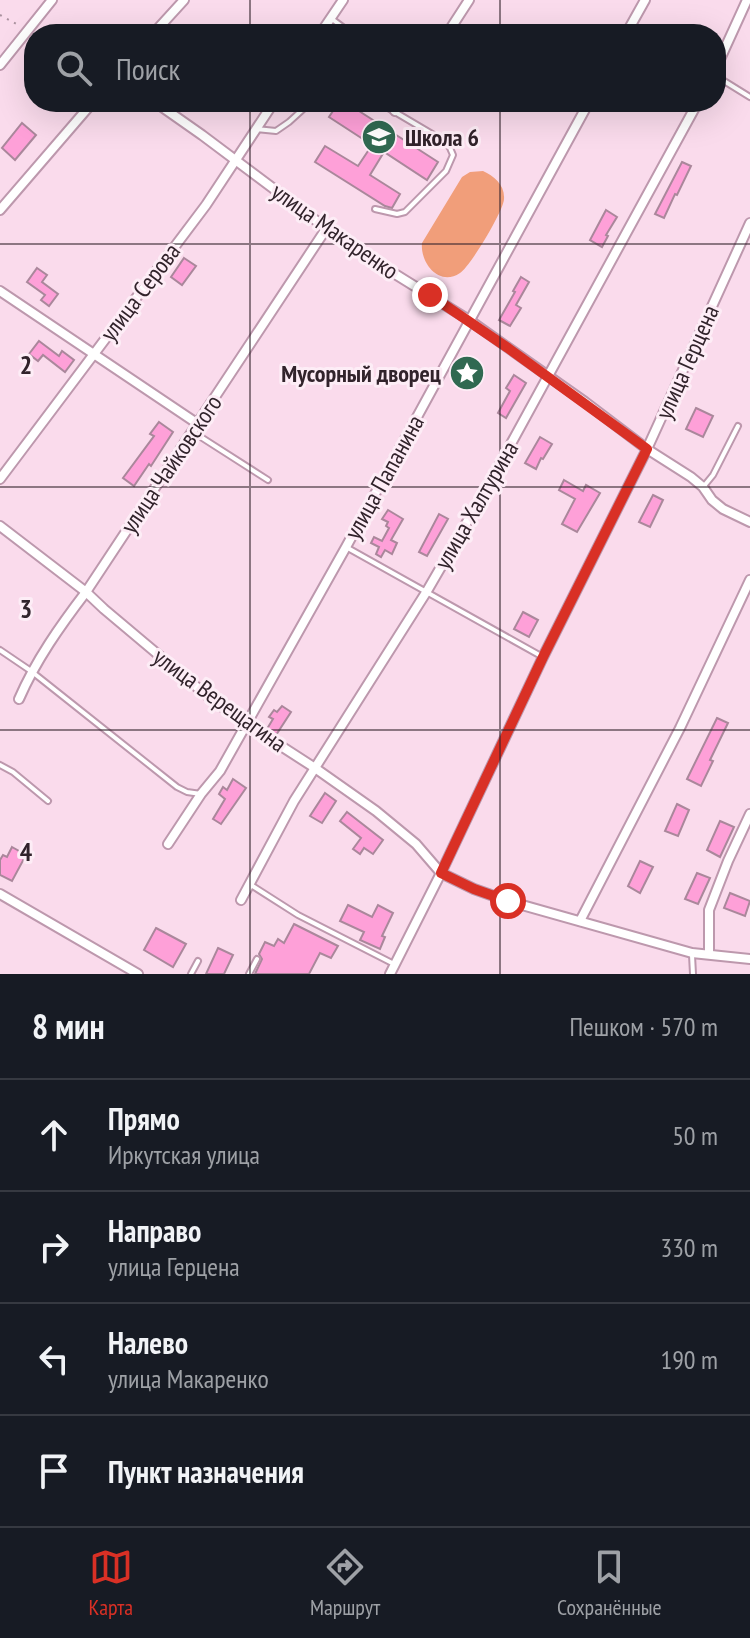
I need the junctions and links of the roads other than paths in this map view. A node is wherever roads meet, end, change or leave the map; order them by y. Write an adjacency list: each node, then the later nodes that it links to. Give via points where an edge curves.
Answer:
1 (52, 0): 8 (street)
2 (184, 0): 9 (street)
3 (343, 0): 7 (street)
4 (469, 0): 12 (street)
5 (645, 0): 13 (street)
6 (747, 0): 15 (street)
7 (331, 18): 10 (street); 11 (lane)
8 (36, 24)
9 (162, 24)
10 (327, 24)
11 (339, 24)
12 (453, 24)
13 (632, 24)
14 (24, 39): 16 (street)
15 (726, 46)
16 (0, 65)
17 (726, 82): 18 (lane)
18 (750, 97)
19 (84, 112): 29 (street)
20 (169, 112): 27 (street, улица Макаренко)
21 (267, 112): 26 (street, улица Серова)
22 (300, 112): 26 (lane, via 276,131)
23 (397, 112): 28 (lane, via 444,141 453,155 446,171 405,212)
24 (583, 112): 33 (street, улица Папанина)
25 (693, 112): 35 (street, улица Халтурина)
26 (256, 129): 27 (street, улица Серова)
27 (235, 160): 31 (street, улица Макаренко); 34 (street, улица Серова)
28 (375, 209)
29 (0, 210)
30 (750, 223): 38 (street, улица Герцена)
31 (326, 229): 33 (street, улица Макаренко); 37 (street, улица Чайковского)
32 (0, 291): 34 (street)
33 (469, 320): 35 (street, улица Макаренко); 44 (street, улица Папанина)
34 (94, 354): 37 (street); 39 (street, улица Серова)
35 (549, 377): 38 (street, улица Макаренко); 46 (street, улица Халтурина)
36 (738, 426): 41 (lane)
37 (196, 428): 40 (lane); 47 (street, улица Чайковского)
38 (647, 449): 41 (street, улица Макаренко); 49 (street, улица Герцена)
39 (0, 479)
40 (268, 480)
41 (703, 487): 42 (street, улица Макаренко, via 723,509)
42 (750, 522)
43 (0, 526): 47 (street, улица Верещагина)
44 (346, 547): 46 (lane); 52 (street, улица Папанина)
45 (750, 580): 63 (street)
46 (427, 591): 49 (lane); 54 (street, улица Халтурина)
47 (86, 592): 50 (street, улица Чайковского); 52 (street, улица Верещагина, via 182,676)
48 (0, 650): 50 (lane)
49 (543, 657): 59 (street, улица Герцена)
50 (31, 671): 51 (street, улица Чайковского); 55 (lane, via 177,787)
51 (19, 699)
52 (247, 724): 54 (street, улица Верещагина); 55 (street, улица Папанина)
53 (0, 765): 56 (lane)
54 (315, 768): 59 (street, улица Верещагина, via 416,844); 60 (street, улица Халтурина)
55 (201, 794): 58 (street, улица Папанина)
56 (48, 801)
57 (750, 814): 65 (street, via 709,910)
58 (168, 844)
59 (441, 873): 63 (street, via 474,889); 69 (street, улица Герцена)
60 (249, 884): 62 (street, улица Халтурина); 69 (lane)
61 (1, 897): 70 (street)
62 (241, 900)
63 (580, 921): 64 (street)
64 (692, 953): 65 (street); 74 (lane)
65 (709, 953): 67 (street)
66 (257, 959): 72 (lane)
67 (750, 959)
68 (198, 961): 71 (lane)
69 (395, 964): 73 (street, улица Герцена)
70 (138, 974)
71 (191, 974)
72 (249, 974)
73 (390, 974)
74 (693, 974)

